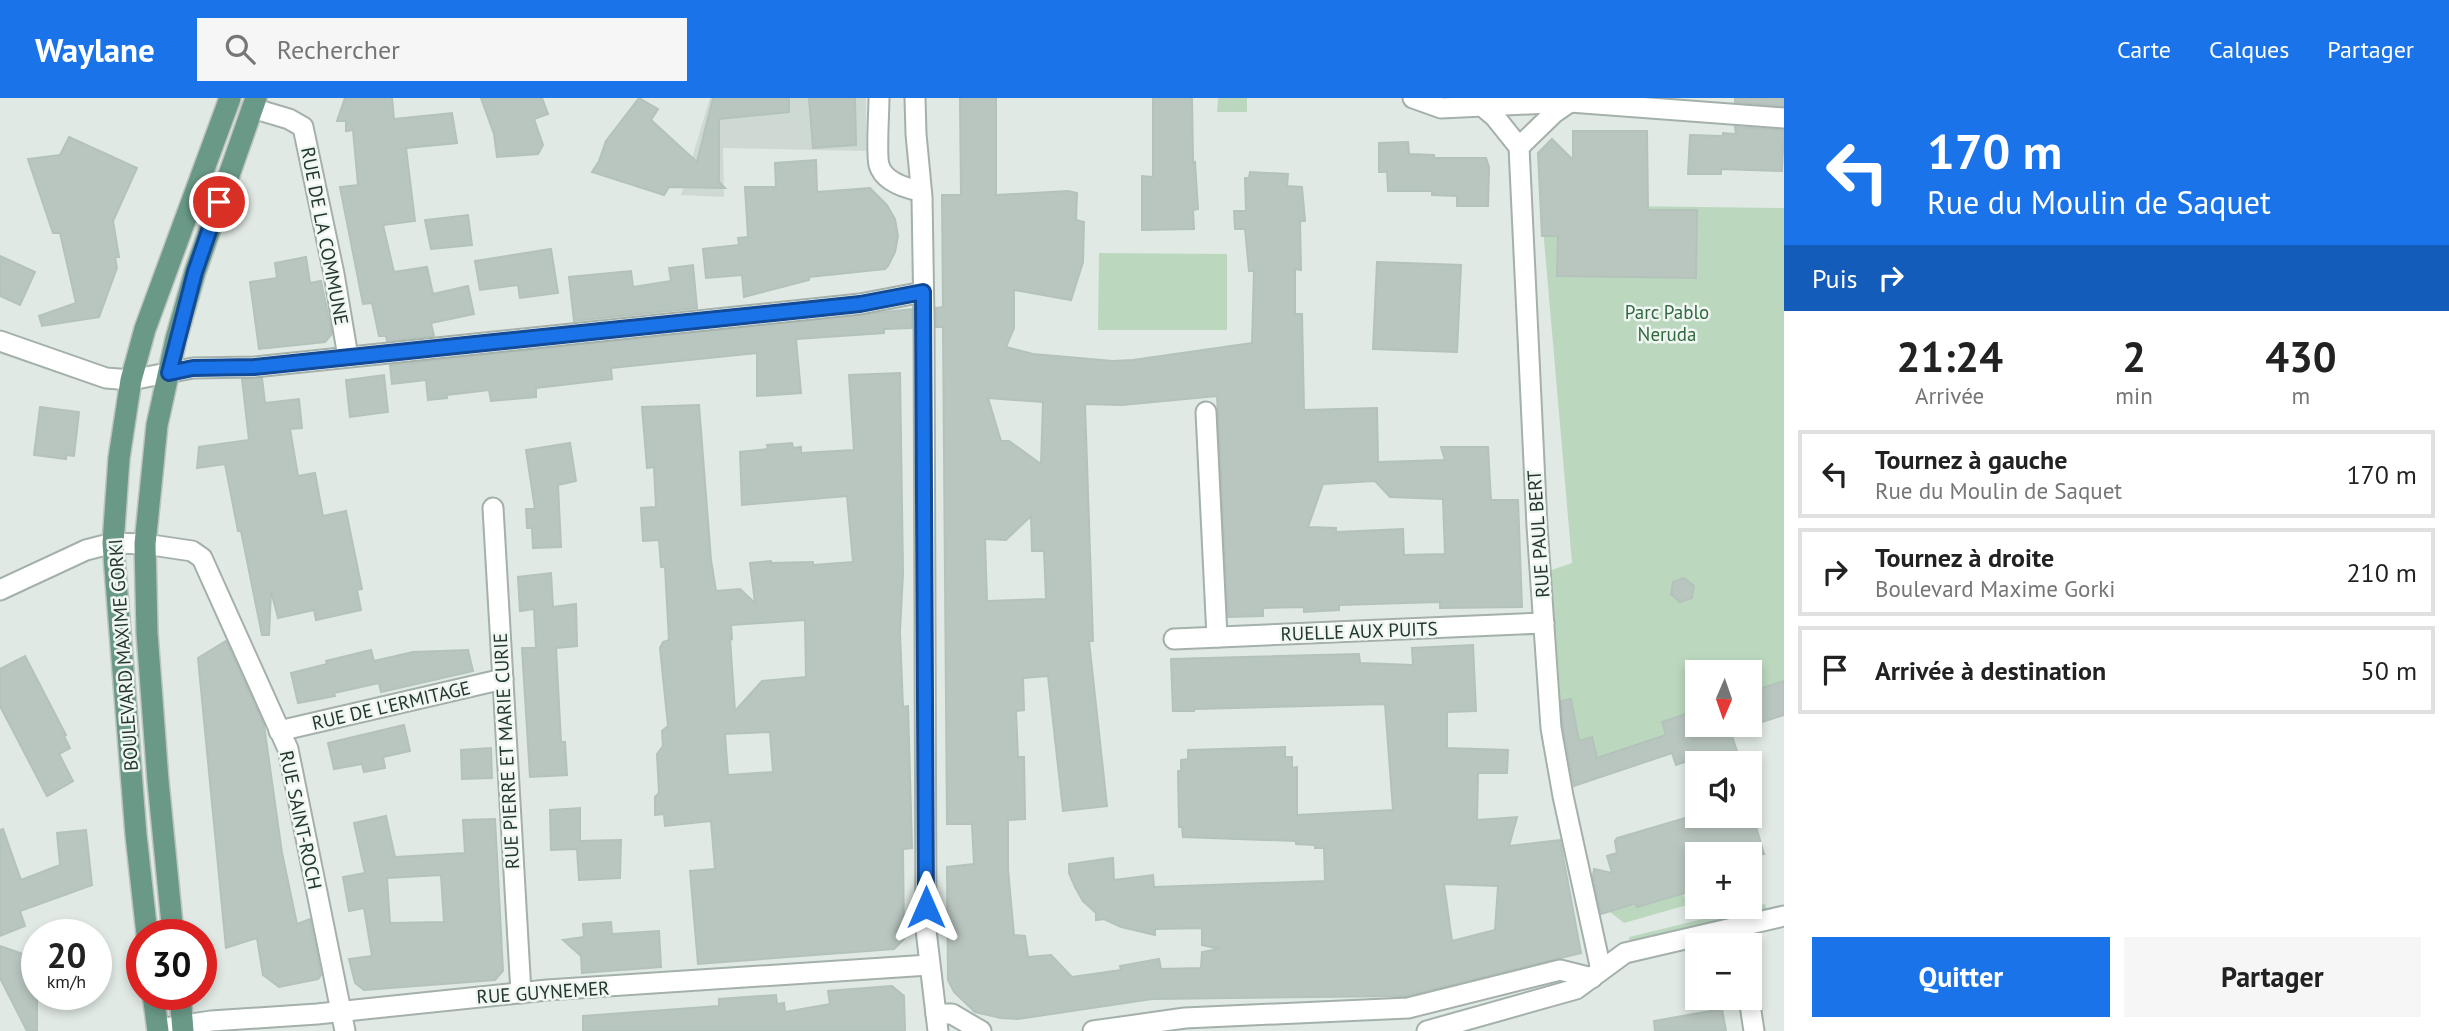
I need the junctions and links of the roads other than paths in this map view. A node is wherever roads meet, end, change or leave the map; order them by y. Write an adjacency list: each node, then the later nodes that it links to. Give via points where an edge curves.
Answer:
1 (230, 98): 15 (main road, BOULEVARD MAXIME GORKI, via 148,321)
2 (879, 98): 10 (street, via 879,166 889,179)
3 (915, 98): 10 (street)
4 (1413, 98): 7 (street, via 1441,108)
5 (1570, 100): 7 (street); 8 (street); 9 (street)
6 (254, 103): 13 (street, RUE DE LA COMMUNE, via 303,127); 14 (main road, BOULEVARD MAXIME GORKI, via 195,272)
7 (1482, 106): 9 (street)
8 (1784, 118)
9 (1520, 147): 21 (street, RUE PAUL BERT)
10 (920, 191): 11 (street)
11 (923, 292): 13 (street, via 860,304); 31 (street)
12 (0, 341): 15 (street, via 106,378)
13 (348, 358): 14 (street)
14 (169, 373): 15 (street); 19 (main road, BOULEVARD MAXIME GORKI, via 157,425)
15 (131, 380): 18 (main road, BOULEVARD MAXIME GORKI)
16 (1206, 412): 22 (street)
17 (493, 508): 24 (street, RUE PIERRE ET MARIE CURIE)
18 (113, 543): 19 (street); 20 (street, via 86,550); 27 (main road, BOULEVARD MAXIME GORKI)
19 (145, 544): 25 (street, RUE SAINT-ROCH, via 192,551 202,558); 28 (main road, BOULEVARD MAXIME GORKI, via 147,633)
20 (0, 590)
21 (1544, 623): 22 (street, RUELLE AUX PUITS); 32 (street, RUE PAUL BERT, via 1555,756)
22 (1217, 637): 23 (street, RUELLE AUX PUITS)
23 (1174, 639)
24 (503, 679): 25 (street, RUE DE L'ERMITAGE); 33 (street, RUE PIERRE ET MARIE CURIE)
25 (279, 731): 36 (street, RUE SAINT-ROCH, via 288,749)
26 (1784, 916): 29 (street)
27 (145, 919)
28 (172, 919)
29 (1747, 933)
30 (1685, 944): 32 (street, via 1625,953)
31 (929, 965): 33 (street, RUE GUYNEMER); 38 (street)
32 (1597, 974): 43 (street, via 1560,970 1408,1008 1185,1018); 44 (street, via 1558,996)
33 (521, 993): 36 (street, RUE GUYNEMER)
34 (155, 1010): 40 (main road)
35 (181, 1010): 39 (main road)
36 (341, 1010): 39 (street, RUE GUYNEMER, via 211,1021); 41 (street, RUE SAINT-ROCH)
37 (1751, 1010): 45 (street)
38 (938, 1026): 42 (street, via 952,1014)
39 (183, 1029): 40 (street, RUE GUYNEMER)
40 (158, 1030)
41 (345, 1031)
42 (981, 1031)
43 (1094, 1031)
44 (1427, 1031)
45 (1754, 1031)

